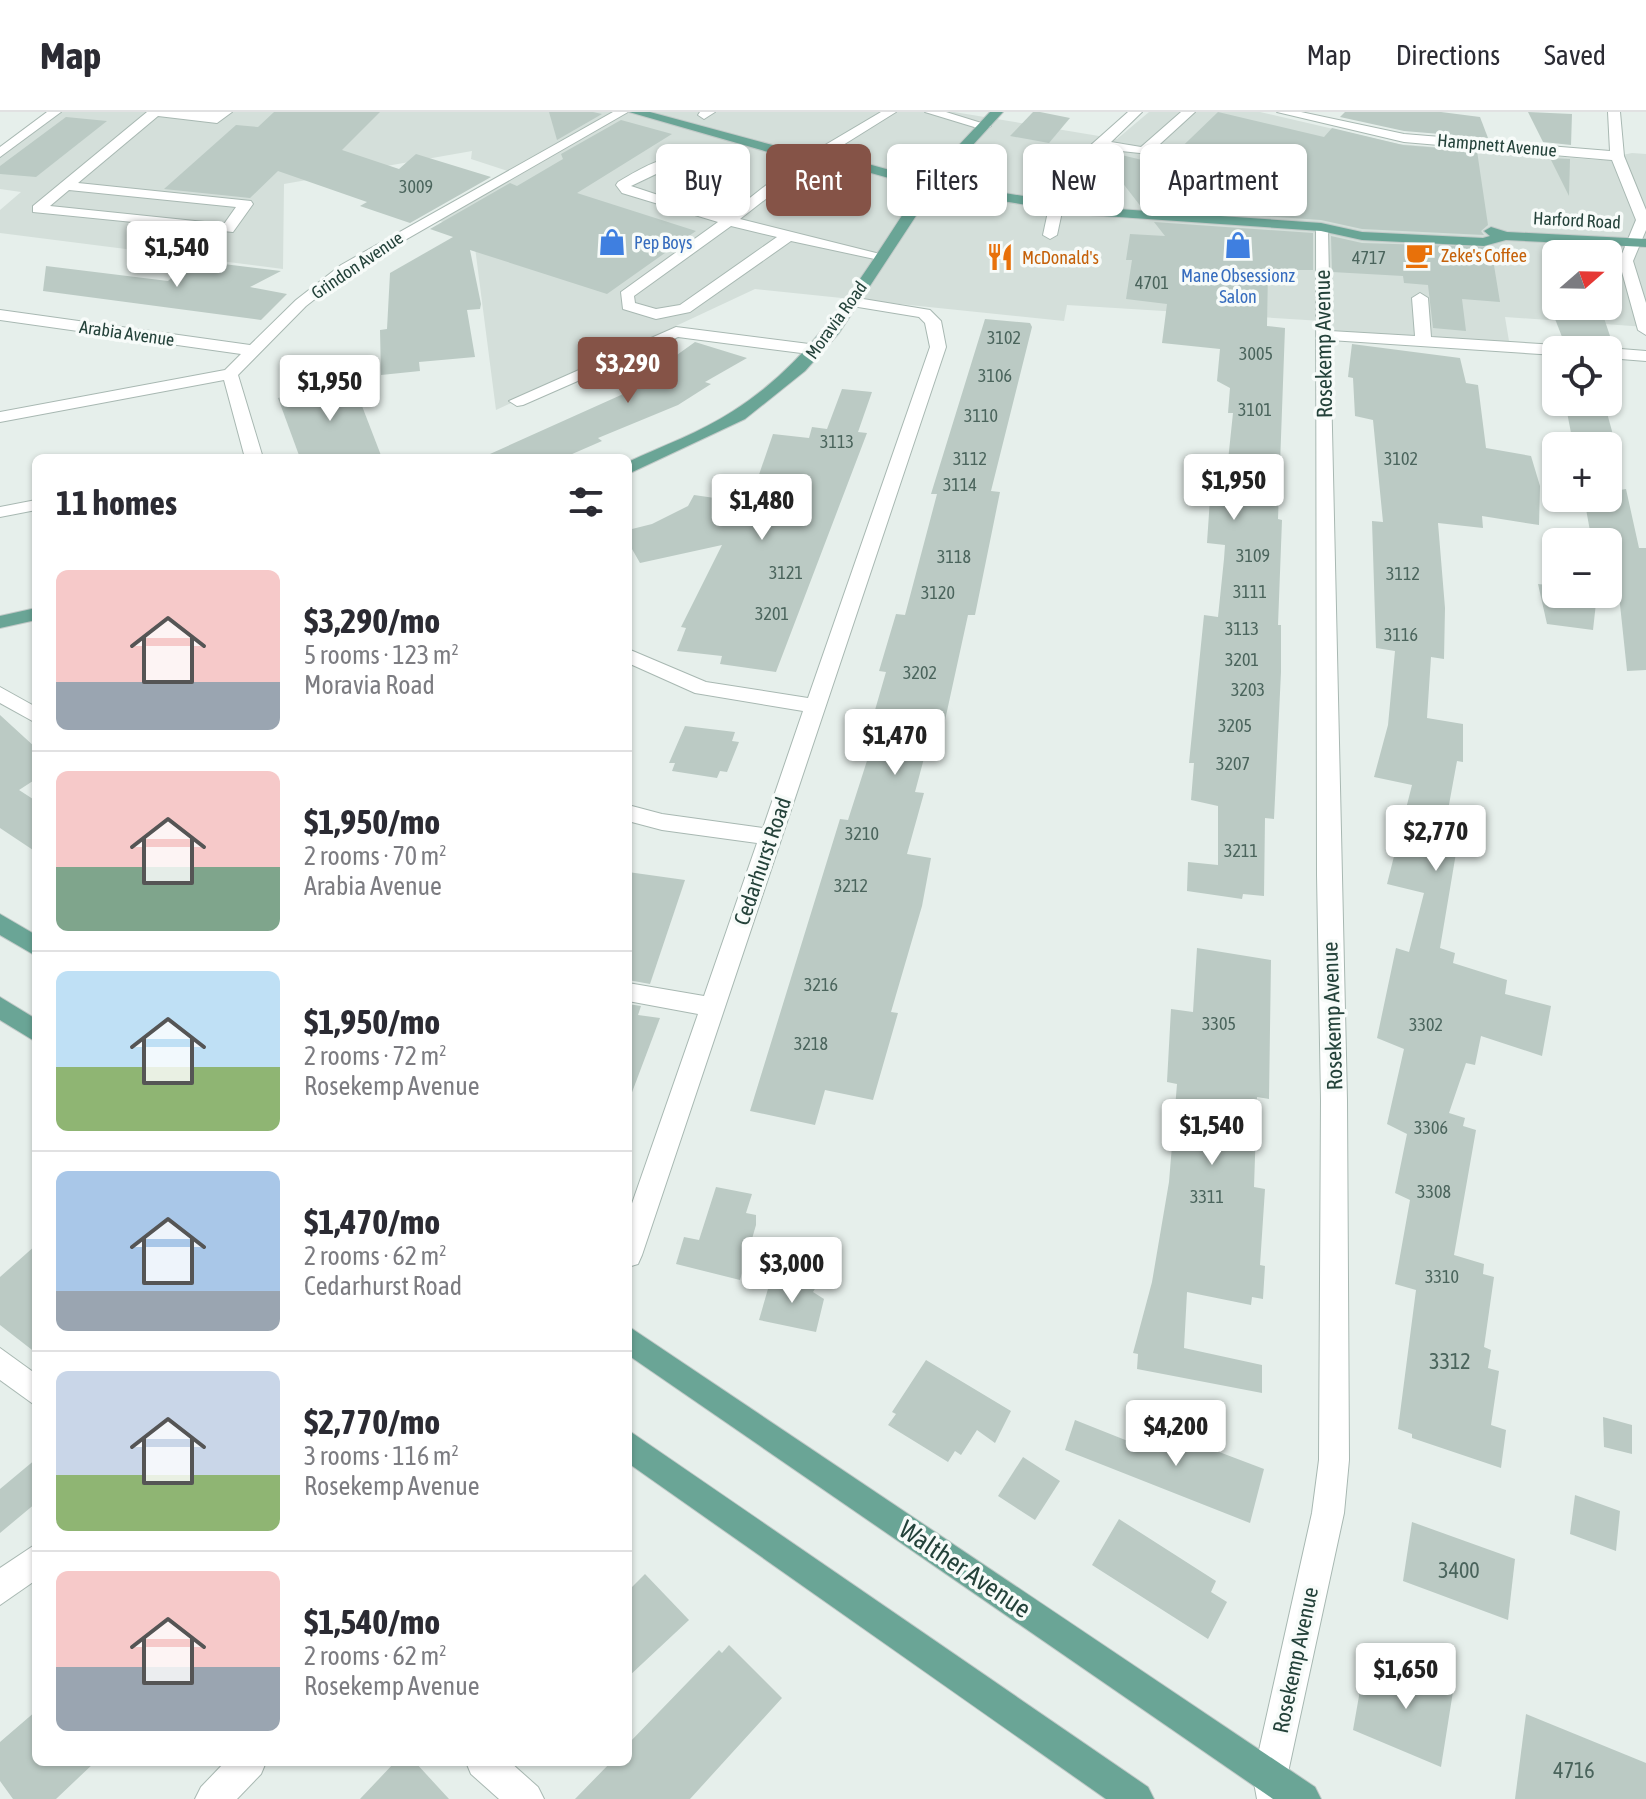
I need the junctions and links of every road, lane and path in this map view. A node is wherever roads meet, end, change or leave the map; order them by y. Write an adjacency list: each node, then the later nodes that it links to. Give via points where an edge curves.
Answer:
1 (55, 112): 21 (street)
2 (226, 112): 12 (street, via 217,119)
3 (622, 112): 44 (street, Grindon Avenue, via 346,268 301,303)
4 (635, 112): 19 (main road, Harford Road)
5 (890, 112): 16 (street)
6 (931, 112): 14 (street)
7 (997, 112): 14 (main road, Moravia Road)
8 (1136, 112): 18 (street)
9 (1189, 112): 20 (street, via 1144,151)
10 (1283, 112): 22 (street, Hampnett Avenue, via 1404,138)
11 (1614, 112): 22 (street)
12 (155, 113): 23 (street)
13 (701, 113): 15 (main road, Harford Road)
14 (984, 126): 17 (main road, Moravia Road)
15 (798, 144)
16 (837, 144)
17 (967, 144)
18 (1100, 144)
19 (766, 147)
20 (1124, 148)
21 (0, 153)
22 (1617, 156): 34 (street, via 1643,220)
23 (66, 186): 23 (street, via 38,209 228,229 246,204)
24 (766, 194): 30 (street)
25 (672, 204): 25 (street, via 623,185 669,158 682,156 717,167 720,171)
26 (1124, 214): 31 (main road, Harford Road)
27 (712, 216): 30 (street)
28 (908, 216): 35 (main road, Moravia Road)
29 (1054, 216): 32 (street)
30 (729, 221): 33 (street); 33 (street, via 626,295 628,306 656,314 685,309)
31 (1321, 227): 34 (main road, Harford Road, via 1362,236); 40 (street, Rosekemp Avenue)
32 (1050, 235)
33 (787, 237): 35 (street)
34 (1640, 243): 39 (street, via 1626,261)
35 (879, 258): 37 (main road, Moravia Road)
36 (1420, 298): 41 (street)
37 (851, 302): 43 (main road, Moravia Road); 58 (street, Cedarhurst Road, via 924,313 933,321 938,347)
38 (0, 315): 44 (street, Arabia Avenue)
39 (1646, 330)
40 (1325, 335): 41 (street); 77 (street, Rosekemp Avenue, via 1334,1460)
41 (1423, 342): 42 (street)
42 (1542, 349)
43 (817, 350): 48 (street, via 676,332); 51 (main road, Moravia Road, via 739,415)
44 (255, 351): 47 (street, Grindon Avenue)
45 (1622, 354): 46 (street)
46 (1646, 356)
47 (230, 374): 49 (street); 50 (street)
48 (517, 401)
49 (0, 417)
50 (253, 454)
51 (632, 467)
52 (32, 506): 53 (street)
53 (0, 512)
54 (32, 615): 55 (main road)
55 (0, 622)
56 (632, 657): 58 (street, via 702,688)
57 (0, 694): 59 (street)
58 (815, 706): 61 (street, Cedarhurst Road)
59 (32, 714)
60 (632, 814): 61 (street)
61 (770, 837): 66 (street, Cedarhurst Road)
62 (0, 923): 63 (main road)
63 (32, 944)
64 (632, 993): 66 (street)
65 (0, 1007): 67 (main road)
66 (712, 1007): 68 (street, Cedarhurst Road)
67 (32, 1029)
68 (632, 1243)
69 (632, 1342): 77 (main road, Walther Avenue)
70 (0, 1362): 71 (street)
71 (32, 1389)
72 (632, 1448): 80 (main road)
73 (32, 1563): 74 (street)
74 (0, 1589)
75 (245, 1766): 78 (street)
76 (488, 1766): 79 (street)
77 (1272, 1788): 81 (main road, Walther Avenue)
78 (213, 1799)
79 (526, 1799)
80 (1136, 1799)
81 (1303, 1799)

